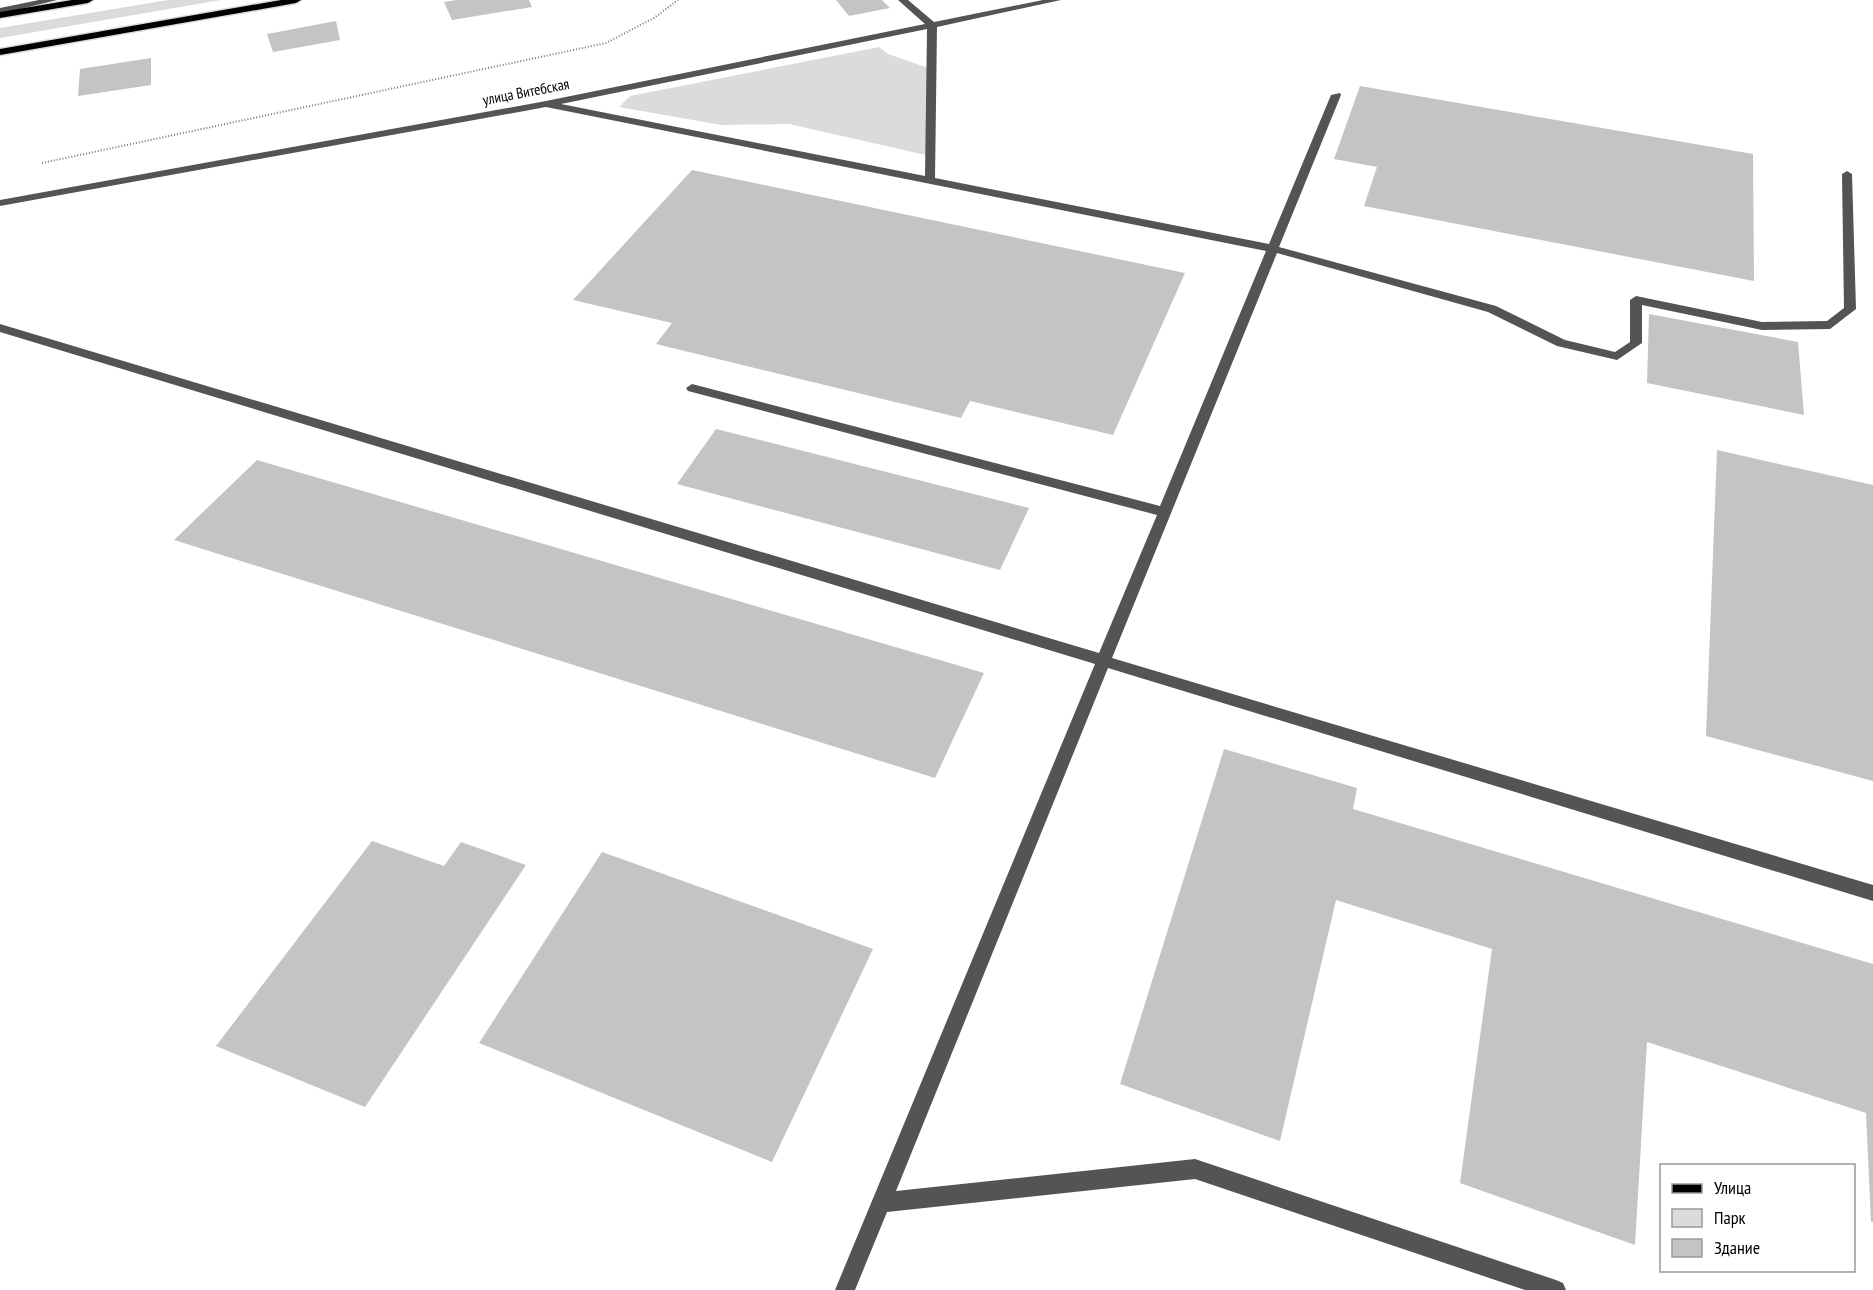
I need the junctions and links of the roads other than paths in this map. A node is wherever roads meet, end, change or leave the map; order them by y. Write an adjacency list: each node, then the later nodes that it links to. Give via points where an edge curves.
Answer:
1 (52, 0): 6 (street)
2 (88, 0): 6 (main road)
3 (296, 0): 8 (main road)
4 (903, 0): 7 (street)
5 (1056, 0): 7 (street, улица Витебская)
6 (0, 13)
7 (932, 25): 10 (street, улица Витебская); 12 (street)
8 (0, 52)
9 (1336, 95): 14 (street)
10 (546, 104): 12 (street); 13 (street, улица Витебская)
11 (1847, 174): 14 (street, via 1850,309 1830,325 1762,326 1636,300 1636,343 1617,356 1561,343 1492,309)
12 (930, 180): 14 (street)
13 (0, 203)
14 (1275, 249): 17 (street)
15 (0, 328): 18 (street)
16 (692, 388): 17 (street)
17 (1163, 512): 18 (street)
18 (1103, 661): 19 (street); 20 (street)
19 (1873, 893)
20 (881, 1203): 21 (street); 22 (street, via 1195,1169)
21 (845, 1290)
22 (1556, 1290)

